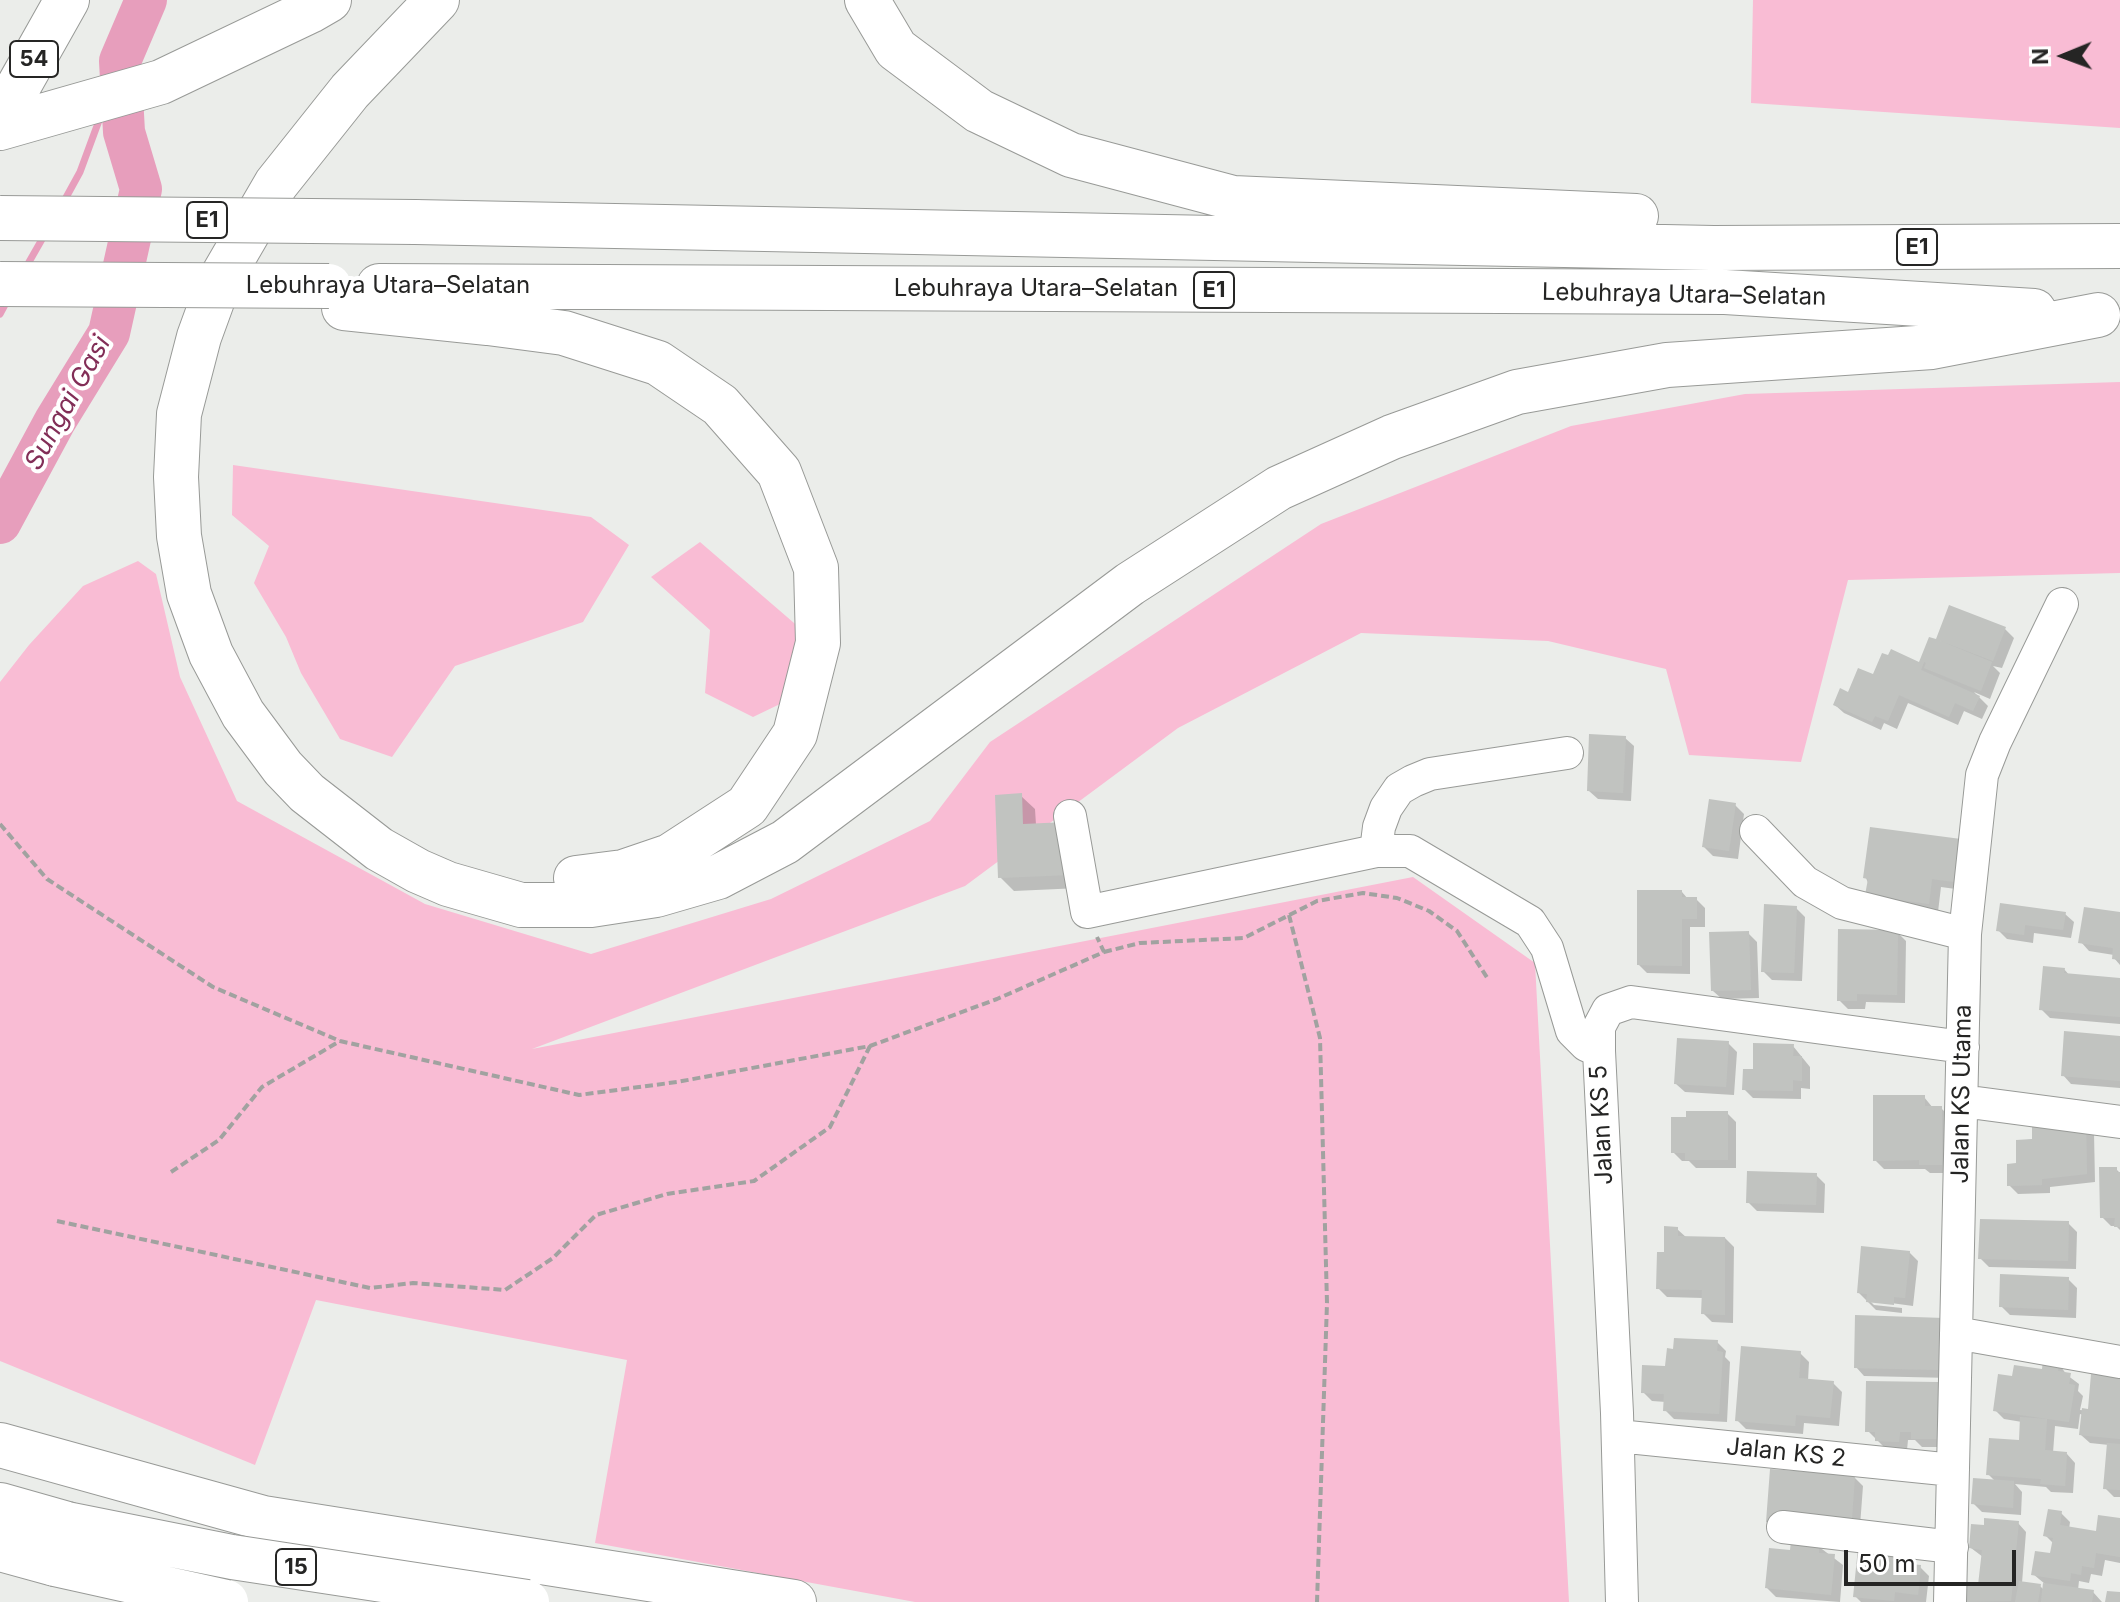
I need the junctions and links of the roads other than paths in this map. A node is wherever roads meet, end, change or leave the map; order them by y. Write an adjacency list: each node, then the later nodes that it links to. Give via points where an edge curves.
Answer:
1 (33, 0): 7 (highway, 54)
2 (67, 0): 8 (highway, 54)
3 (329, 0): 9 (highway, via 161,82)
4 (437, 0): 15 (highway, via 350,91 276,184 219,282 179,414 180,545 189,594 211,654 243,714 283,768 379,849 448,884 521,905 591,905 648,897 718,877 785,842 1130,584 1279,488 1392,437 1517,392 1667,365 1932,347)
5 (471, 0): 14 (highway, via 306,180 252,257 205,423 205,519 220,596 252,670 294,735 359,801 434,847 513,872 593,877 670,856 747,806 795,734 818,643 816,568 779,472 720,405 658,363 564,333)
6 (867, 0): 12 (highway, via 896,49 979,111 1071,155 1233,198 1664,217)
7 (0, 57)
8 (0, 119)
9 (0, 128)
10 (0, 218): 12 (highway, Lebuhraya Utara–Selatan / E1, bridge)
11 (2120, 246): 12 (highway, Lebuhraya Utara–Selatan / E1)
12 (1714, 248)
13 (0, 284): 14 (highway, Lebuhraya Utara–Selatan / E1, bridge, via 161,285)
14 (337, 297): 15 (highway, Lebuhraya Utara–Selatan / E1, via 1725,292)
15 (2109, 315)
16 (2062, 604): 21 (street, Jalan KS Utama, via 1982,775)
17 (1567, 753): 20 (street, via 1413,781 1399,789 1386,808)
18 (1070, 816): 20 (street, via 1087,912)
19 (1756, 831): 21 (street, via 1805,882 1842,903)
20 (1376, 851): 23 (street, via 1410,851 1530,922 1547,948 1572,1031)
21 (1965, 934): 22 (street, Jalan KS Utama)
22 (1963, 1047): 23 (street, Jalan KS 5, via 1631,1002 1608,1010 1599,1027); 24 (street, Jalan KS Utama)
23 (1599, 1051): 28 (street, Jalan KS 5)
24 (1962, 1101): 25 (street); 26 (street, Jalan KS Utama)
25 (2120, 1122)
26 (1956, 1333): 27 (street); 30 (street, Jalan KS Utama)
27 (2120, 1362)
28 (1618, 1436): 30 (street, Jalan KS 2); 40 (street, Jalan KS 5)
29 (0, 1445): 31 (highway)
30 (1953, 1470): 34 (street, Jalan KS Utama)
31 (163, 1490): 36 (street); 39 (highway, via 263,1518)
32 (0, 1505): 38 (highway, 15, bridge, via 232,1557)
33 (1783, 1527): 34 (street)
34 (1952, 1547): 41 (street, Jalan KS Utama)
35 (0, 1549): 37 (highway, bridge)
36 (156, 1602)
37 (226, 1602)
38 (527, 1602)
39 (794, 1602)
40 (1622, 1602)
41 (1950, 1602)

